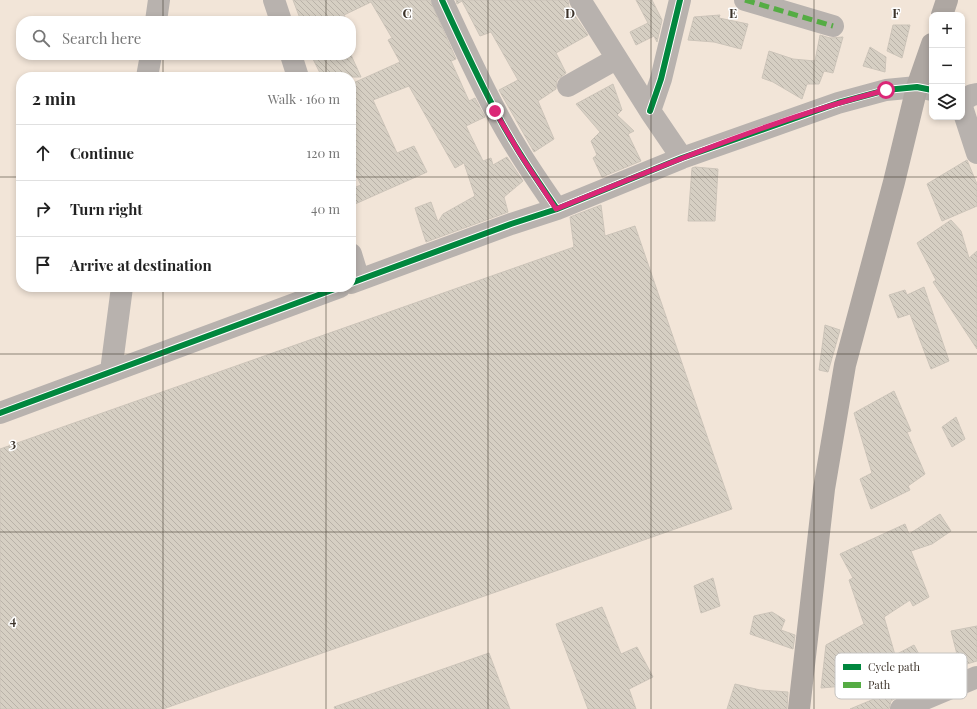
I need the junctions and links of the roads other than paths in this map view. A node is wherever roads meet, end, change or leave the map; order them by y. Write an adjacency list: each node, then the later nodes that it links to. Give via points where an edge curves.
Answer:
1 (159, 0): 9 (street)
2 (274, 0): 10 (street)
3 (442, 0): 26 (street, via 495,111)
4 (580, 0): 13 (street)
5 (680, 0): 22 (street, via 661,79)
6 (745, 0): 11 (street)
7 (947, 0): 8 (main road)
8 (943, 12)
9 (157, 16)
10 (279, 16)
11 (834, 26)
12 (931, 48): 19 (main road)
13 (616, 58): 18 (street); 22 (street)
14 (150, 60): 16 (street)
15 (293, 60): 17 (street)
16 (148, 72)
17 (296, 72)
18 (568, 86)
19 (919, 88): 25 (street, via 886,90 838,103); 35 (main road, via 845,365 824,489)
20 (977, 94): 21 (street)
21 (965, 99)
22 (650, 111): 25 (street)
23 (965, 116): 24 (street)
24 (977, 153)
25 (682, 158): 26 (street)
26 (556, 209): 27 (street)
27 (356, 281)
28 (121, 292): 30 (street)
29 (326, 292): 30 (street)
30 (111, 371): 31 (street)
31 (0, 413)
32 (977, 677): 33 (street)
33 (967, 681)
34 (925, 699): 36 (street)
35 (799, 709)
36 (901, 709)

